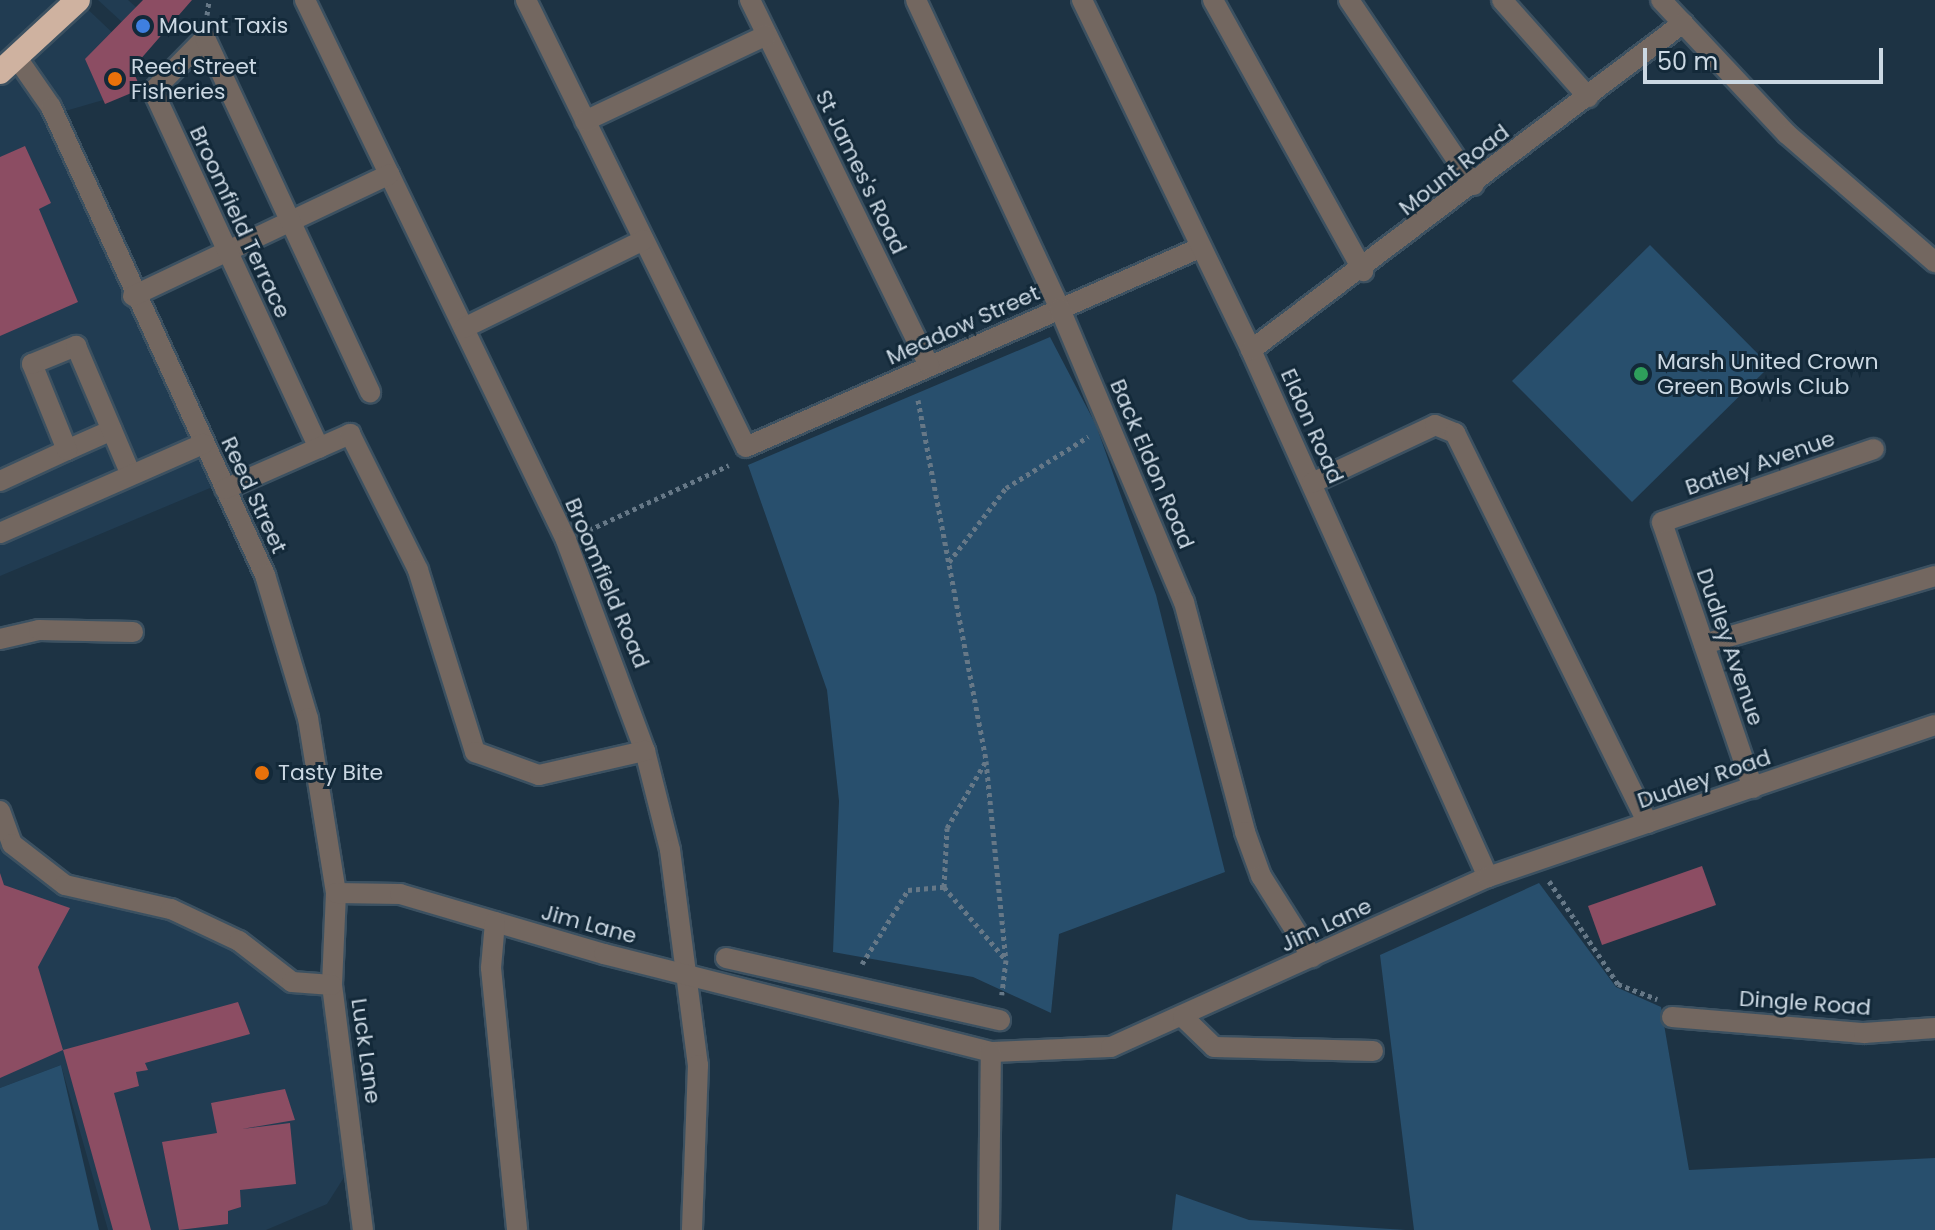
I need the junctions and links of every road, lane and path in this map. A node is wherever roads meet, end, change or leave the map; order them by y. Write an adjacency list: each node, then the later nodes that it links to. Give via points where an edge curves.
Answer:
1 (78, 0): 13 (highway)
2 (305, 0): 16 (street, Broomfield Road)
3 (526, 0): 15 (street)
4 (750, 0): 12 (street, St James's Road)
5 (916, 0): 25 (street, Back Eldon Road)
6 (1082, 0): 20 (street, Eldon Road)
7 (1213, 0): 23 (street)
8 (1349, 0): 17 (street)
9 (1502, 0): 14 (street)
10 (1661, 0): 11 (street)
11 (1683, 23): 14 (street, Mount Road); 22 (street, via 1787,134)
12 (767, 35): 15 (street); 28 (street, St James's Road)
13 (8, 65): 24 (street, Reed Street, via 51,107)
14 (1588, 97): 17 (street, Mount Road)
15 (585, 121): 19 (street)
16 (390, 174): 18 (street); 26 (street, Broomfield Road)
17 (1474, 185): 23 (street, Mount Road)
18 (291, 221): 21 (street); 21 (street, Broomfield Terrace, via 205,38 153,91); 29 (street, Broomfield Terrace)
19 (644, 240): 26 (street); 33 (street)
20 (1200, 248): 25 (street, Meadow Street); 27 (street, Eldon Road)
21 (227, 251): 24 (street); 34 (street, Broomfield Terrace)
22 (1935, 262)
23 (1363, 271): 27 (street, Mount Road)
24 (133, 296): 32 (street, Reed Street)
25 (1060, 309): 28 (street, Meadow Street); 30 (street, Back Eldon Road)
26 (464, 328): 43 (street, Broomfield Road)
27 (1251, 350): 39 (street, Eldon Road)
28 (921, 369): 33 (street, Meadow Street); 44 (path)
29 (370, 392)
30 (1110, 425): 44 (path, via 1006,488); 60 (street, Back Eldon Road, via 1184,602 1261,876)
31 (112, 430): 36 (street); 36 (street, via 76,346 32,364); 37 (street)
32 (203, 444): 37 (street); 40 (street, Reed Street)
33 (746, 447): 43 (path, via 735,463)
34 (319, 448): 40 (street); 50 (street, via 350,434 418,570 475,752 539,775)
35 (1874, 449): 41 (street, Batley Avenue)
36 (67, 450): 38 (street)
37 (131, 475): 42 (street)
38 (0, 481)
39 (1312, 483): 54 (street, via 1435,425 1455,433); 56 (street, Eldon Road)
40 (225, 489): 58 (street, Reed Street, via 265,575 308,718)
41 (1662, 522): 48 (street, Dudley Avenue)
42 (0, 533)
43 (566, 540): 50 (street, Broomfield Road)
44 (949, 563): 51 (path)
45 (1935, 576): 48 (street)
46 (133, 632): 47 (street, via 39,630)
47 (0, 639)
48 (1704, 644): 52 (street, Dudley Avenue)
49 (1935, 725): 52 (street, Dudley Road)
50 (645, 751): 63 (street, Broomfield Road, via 670,850)
51 (986, 761): 57 (path, via 947,828); 62 (path)
52 (1753, 788): 54 (street, Dudley Road)
53 (0, 811): 64 (street, Luck Lane, via 12,844 65,885 171,909 239,941 292,982)
54 (1648, 823): 55 (street, Dudley Road)
55 (1536, 861): 56 (street, Dudley Road); 68 (path, via 1618,984 1664,1002)
56 (1488, 877): 60 (street, Jim Lane)
57 (944, 887): 62 (path); 65 (path, via 908,890)
58 (336, 893): 59 (street, Jim Lane, via 400,894); 64 (street, Reed Street)
59 (495, 922): 63 (street, Jim Lane); 74 (street, via 491,968)
60 (1312, 957): 67 (street, Jim Lane)
61 (726, 958): 65 (street)
62 (1006, 960): 69 (path)
63 (686, 972): 66 (street, Jim Lane); 75 (street, Broomfield Road, via 698,1065)
64 (332, 985): 73 (street, Luck Lane)
65 (840, 987): 66 (street); 69 (street)
66 (829, 1011): 72 (street, Jim Lane)
67 (1183, 1017): 71 (street, via 1214,1047); 72 (street, Jim Lane, via 1111,1047)
68 (1672, 1017): 70 (street, Dingle Road, via 1864,1033)
69 (1000, 1020)
70 (1935, 1028)
71 (1373, 1051)
72 (991, 1052): 76 (street)
73 (363, 1230)
74 (517, 1230)
75 (692, 1230)
76 (989, 1230)

